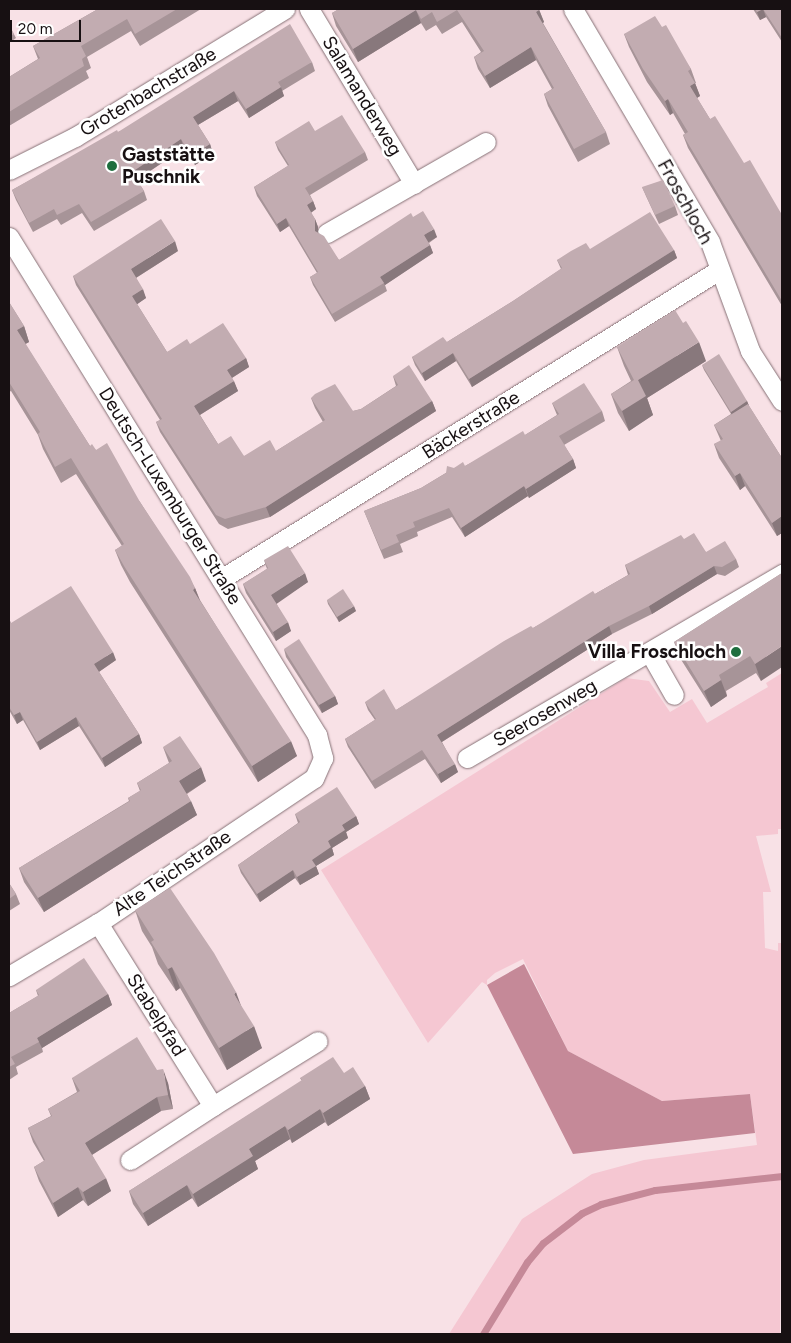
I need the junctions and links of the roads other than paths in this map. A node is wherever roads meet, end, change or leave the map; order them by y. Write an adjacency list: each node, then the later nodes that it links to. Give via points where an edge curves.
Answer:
1 (285, 9): 5 (street, Grotenbachstraße, via 75,137)
2 (309, 9): 6 (street, Salamanderweg)
3 (573, 9): 9 (street, Froschloch, via 710,242)
4 (486, 142): 6 (street)
5 (9, 170)
6 (414, 184): 7 (street)
7 (327, 233)
8 (9, 237): 12 (street, Deutsch-Luxemburger Straße)
9 (719, 270): 10 (street, Froschloch, via 750,351); 12 (street, Bäckerstraße)
10 (782, 401)
11 (782, 574): 13 (street, Seerosenweg)
12 (222, 579): 15 (street, Deutsch-Luxemburger Straße, via 317,735)
13 (650, 654): 14 (street); 16 (street, Seerosenweg)
14 (674, 695)
15 (323, 758): 17 (street, Alte Teichstraße, via 314,778)
16 (467, 758)
17 (98, 923): 18 (street, Alte Teichstraße); 20 (street, Stabelpfad)
18 (9, 976)
19 (318, 1041): 20 (street)
20 (213, 1106): 21 (street)
21 (130, 1160)

